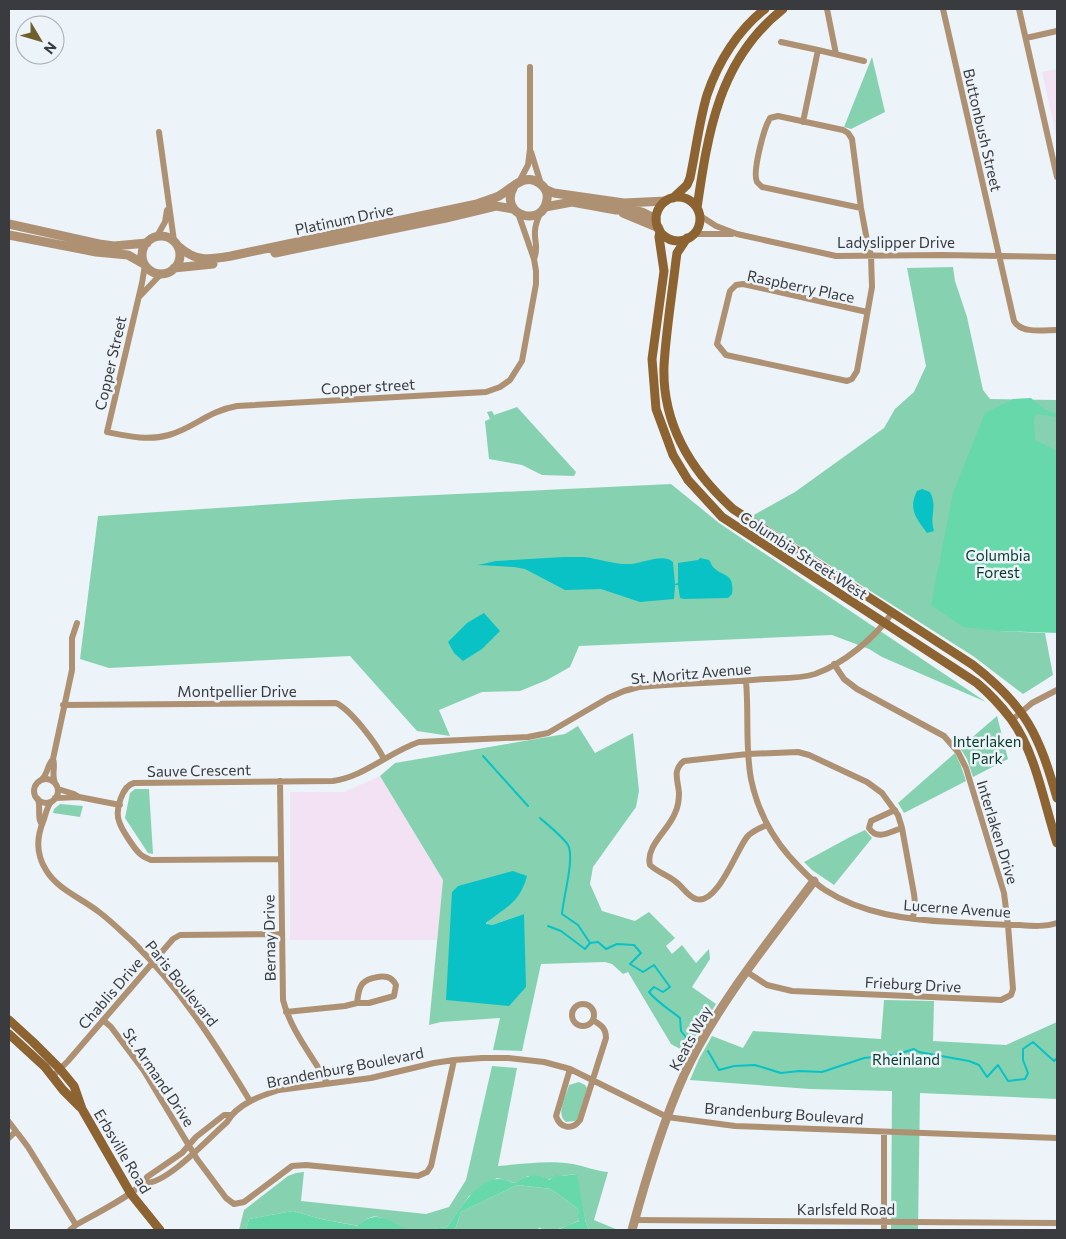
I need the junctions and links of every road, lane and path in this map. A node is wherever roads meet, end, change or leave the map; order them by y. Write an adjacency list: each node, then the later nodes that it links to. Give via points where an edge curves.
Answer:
1 (765, 9): 19 (main road, via 745,27 714,78 702,115 690,178 687,185)
2 (783, 9): 24 (main road, via 748,44 728,78 701,176)
3 (827, 9): 10 (street)
4 (943, 9): 34 (street, Buttonbush Street)
5 (1019, 9): 7 (street)
6 (1057, 31): 7 (street)
7 (1026, 38): 16 (street)
8 (781, 42): 9 (street)
9 (818, 50): 10 (street); 13 (street)
10 (836, 54): 11 (street)
11 (864, 61)
12 (530, 67): 15 (street)
13 (803, 122): 21 (street, Raspberry Place, via 848,133 852,139); 21 (street, via 778,116 770,118 765,126 755,173 757,182 762,188)
14 (159, 132): 20 (street)
15 (530, 149): 17 (street, via 528,165); 18 (street)
16 (1057, 177)
17 (516, 184): 18 (street, via 530,179); 23 (street, via 510,197); 32 (street, Platinum Drive, via 494,198 461,208 231,256 195,258)
18 (543, 187): 19 (street, via 554,193 624,203); 22 (street, via 547,195)
19 (669, 199): 24 (main road, via 687,199); 26 (main road, via 661,206)
20 (168, 206): 29 (street); 32 (street)
21 (861, 208): 33 (street, Raspberry Place)
22 (543, 209): 23 (street, via 530,216); 26 (street, via 572,202 634,210); 36 (street, via 535,231 538,250)
23 (516, 211): 36 (street); 38 (street, Platinum Drive, via 496,206 226,263)
24 (698, 212): 27 (street, Ladyslipper Drive, via 716,226); 30 (main road, via 697,229)
25 (9, 224): 31 (street, via 99,244)
26 (658, 226): 30 (main road, via 674,240); 46 (main road, Columbia Street West, via 664,272 652,381 656,409 673,455 688,480 722,517)
27 (737, 234): 30 (street, Ladyslipper Drive); 33 (street, Ladyslipper Drive, via 836,256)
28 (9, 235): 37 (street, via 128,255)
29 (157, 236): 31 (street); 32 (street)
30 (690, 236): 44 (main road, Columbia Street West, via 676,260 664,367 667,400 690,461 710,488 733,509)
31 (147, 243): 37 (street, via 142,254)
32 (176, 243): 38 (street, via 180,258)
33 (871, 255): 34 (street, Ladyslipper Drive); 41 (street, Raspberry Place, via 872,287)
34 (999, 256): 35 (street, Ladyslipper Drive); 42 (street, Buttonbush Street, via 1015,324 1024,329)
35 (1057, 257)
36 (534, 259): 43 (street, Copper street, via 536,284 522,361 510,380 498,388 481,392 237,406 211,413 169,435 136,438)
37 (144, 265): 39 (street); 40 (street, Copper Street)
38 (174, 268): 39 (street)
39 (162, 273): 40 (street, Copper Street)
40 (138, 299): 43 (street, Copper Street)
41 (867, 312): 41 (street, Raspberry Place, via 857,371 847,382 726,355 717,344 730,291 736,285)
42 (1057, 330)
43 (107, 432)
44 (892, 613): 46 (street, St. Moritz Avenue); 51 (main road, Columbia Street West, via 973,665)
45 (77, 623): 50 (street, via 72,638 72,670)
46 (885, 623): 47 (street, St. Moritz Avenue, via 868,642); 52 (main road, Columbia Street West, via 977,683)
47 (834, 664): 48 (street, St. Moritz Avenue, via 802,676); 73 (street, Interlaken Drive, via 850,685 944,736 958,752 966,768 1000,880)
48 (746, 681): 53 (street, Lucerne Avenue); 55 (street, St. Moritz Avenue, via 624,691 548,733 528,737 419,742)
49 (1057, 690): 51 (street)
50 (64, 705): 54 (street); 55 (street, Montpellier Drive, via 336,703 370,736)
51 (1022, 712): 52 (street); 60 (main road, Columbia Street West, via 1040,743)
52 (1012, 720): 68 (main road, Columbia Street West, via 1029,752)
53 (748, 754): 64 (street, via 791,751 809,755 872,785); 66 (street, Lucerne Avenue, via 755,795); 66 (street, via 684,760 679,765 676,771 678,807 651,850 650,865 676,882 692,898 704,900 730,868 747,837)
54 (53, 759): 56 (street); 58 (street)
55 (384, 759): 57 (street, St. Moritz Avenue, via 345,780)
56 (42, 780): 58 (street, via 49,779); 61 (street, via 35,787)
57 (280, 781): 63 (street, Sauve Crescent, via 134,783 124,788); 69 (street, Bernay Drive)
58 (57, 786): 59 (street); 62 (street)
59 (79, 797): 62 (street); 63 (street)
60 (1057, 798)
61 (38, 799): 62 (street, via 43,802); 65 (street, Paris Boulevard)
62 (53, 800): 65 (street, Paris Boulevard)
63 (120, 805): 69 (street, via 119,822 139,853 151,860)
64 (895, 810): 67 (street); 67 (street, via 870,820 869,828 879,836)
65 (41, 823): 75 (street, Paris Boulevard, via 39,850 42,863 51,877 99,912)
66 (767, 825): 70 (street, Lucerne Avenue, via 780,845)
67 (902, 828): 71 (street, via 915,903)
68 (1057, 842)
69 (281, 859): 74 (street, Bernay Drive)
70 (814, 881): 71 (street, Lucerne Avenue, via 842,899 876,912); 76 (street, Keats Way)
71 (913, 918): 73 (street, Lucerne Avenue)
72 (1057, 923): 73 (street, Lucerne Avenue)
73 (1008, 925): 76 (street, Frieburg Drive, via 1013,990 1011,995 1001,1000 792,991 767,985)
74 (282, 934): 75 (street, Chablis Drive, via 180,935); 78 (street, Bernay Drive)
75 (153, 962): 80 (street, Chablis Drive); 89 (street, Paris Boulevard, via 207,1032)
76 (747, 972): 91 (street, Keats Way, via 697,1049)
77 (357, 1003): 77 (street, via 394,996 396,984 385,976 368,980 362,983); 78 (street)
78 (286, 1012): 88 (street, Bernay Drive)
79 (9, 1020): 84 (main road, Erbsville Road)
80 (103, 1020): 84 (street, Chablis Drive); 97 (street, St. Armand Drive, via 144,1071)
81 (593, 1020): 87 (street, via 602,1025 606,1038)
82 (9, 1034): 86 (main road, Erbsville Road)
83 (454, 1060): 85 (street, Brandenburg Boulevard, via 508,1058); 88 (street, Brandenburg Boulevard, via 370,1078); 97 (street, St. Armand Drive, via 431,1166 418,1176 292,1166 244,1202 234,1204 226,1198)
84 (60, 1069): 86 (street, Chablis Drive); 90 (main road, Erbsville Road, via 74,1086)
85 (570, 1069): 87 (street, Brandenburg Boulevard); 87 (street, via 556,1116 562,1125 571,1127 578,1124)
86 (52, 1077): 90 (main road, Erbsville Road)
87 (592, 1080): 91 (street, Brandenburg Boulevard)
88 (326, 1083): 89 (street, Brandenburg Boulevard, via 279,1090)
89 (250, 1101): 97 (street, Brandenburg Boulevard)
90 (82, 1109): 98 (main road, Erbsville Road)
91 (667, 1117): 94 (street, Brandenburg Boulevard, via 735,1126); 99 (street, Keats Way)
92 (9, 1122): 93 (street)
93 (16, 1131): 95 (street); 102 (street)
94 (884, 1132): 96 (street, Brandenburg Boulevard); 100 (street)
95 (9, 1138)
96 (1057, 1138)
97 (191, 1149): 98 (street, Brandenburg Boulevard, via 170,1173 146,1183)
98 (131, 1194): 102 (street, Brandenburg Boulevard); 104 (main road, Erbsville Road)
99 (634, 1220): 100 (street, Karlsfeld Road); 105 (street, Keats Way)
100 (884, 1222): 101 (street, Karlsfeld Road); 106 (street)
101 (1057, 1223)
102 (76, 1225): 103 (street, Brandenburg Boulevard)
103 (70, 1230)
104 (160, 1230)
105 (632, 1230)
106 (884, 1230)

